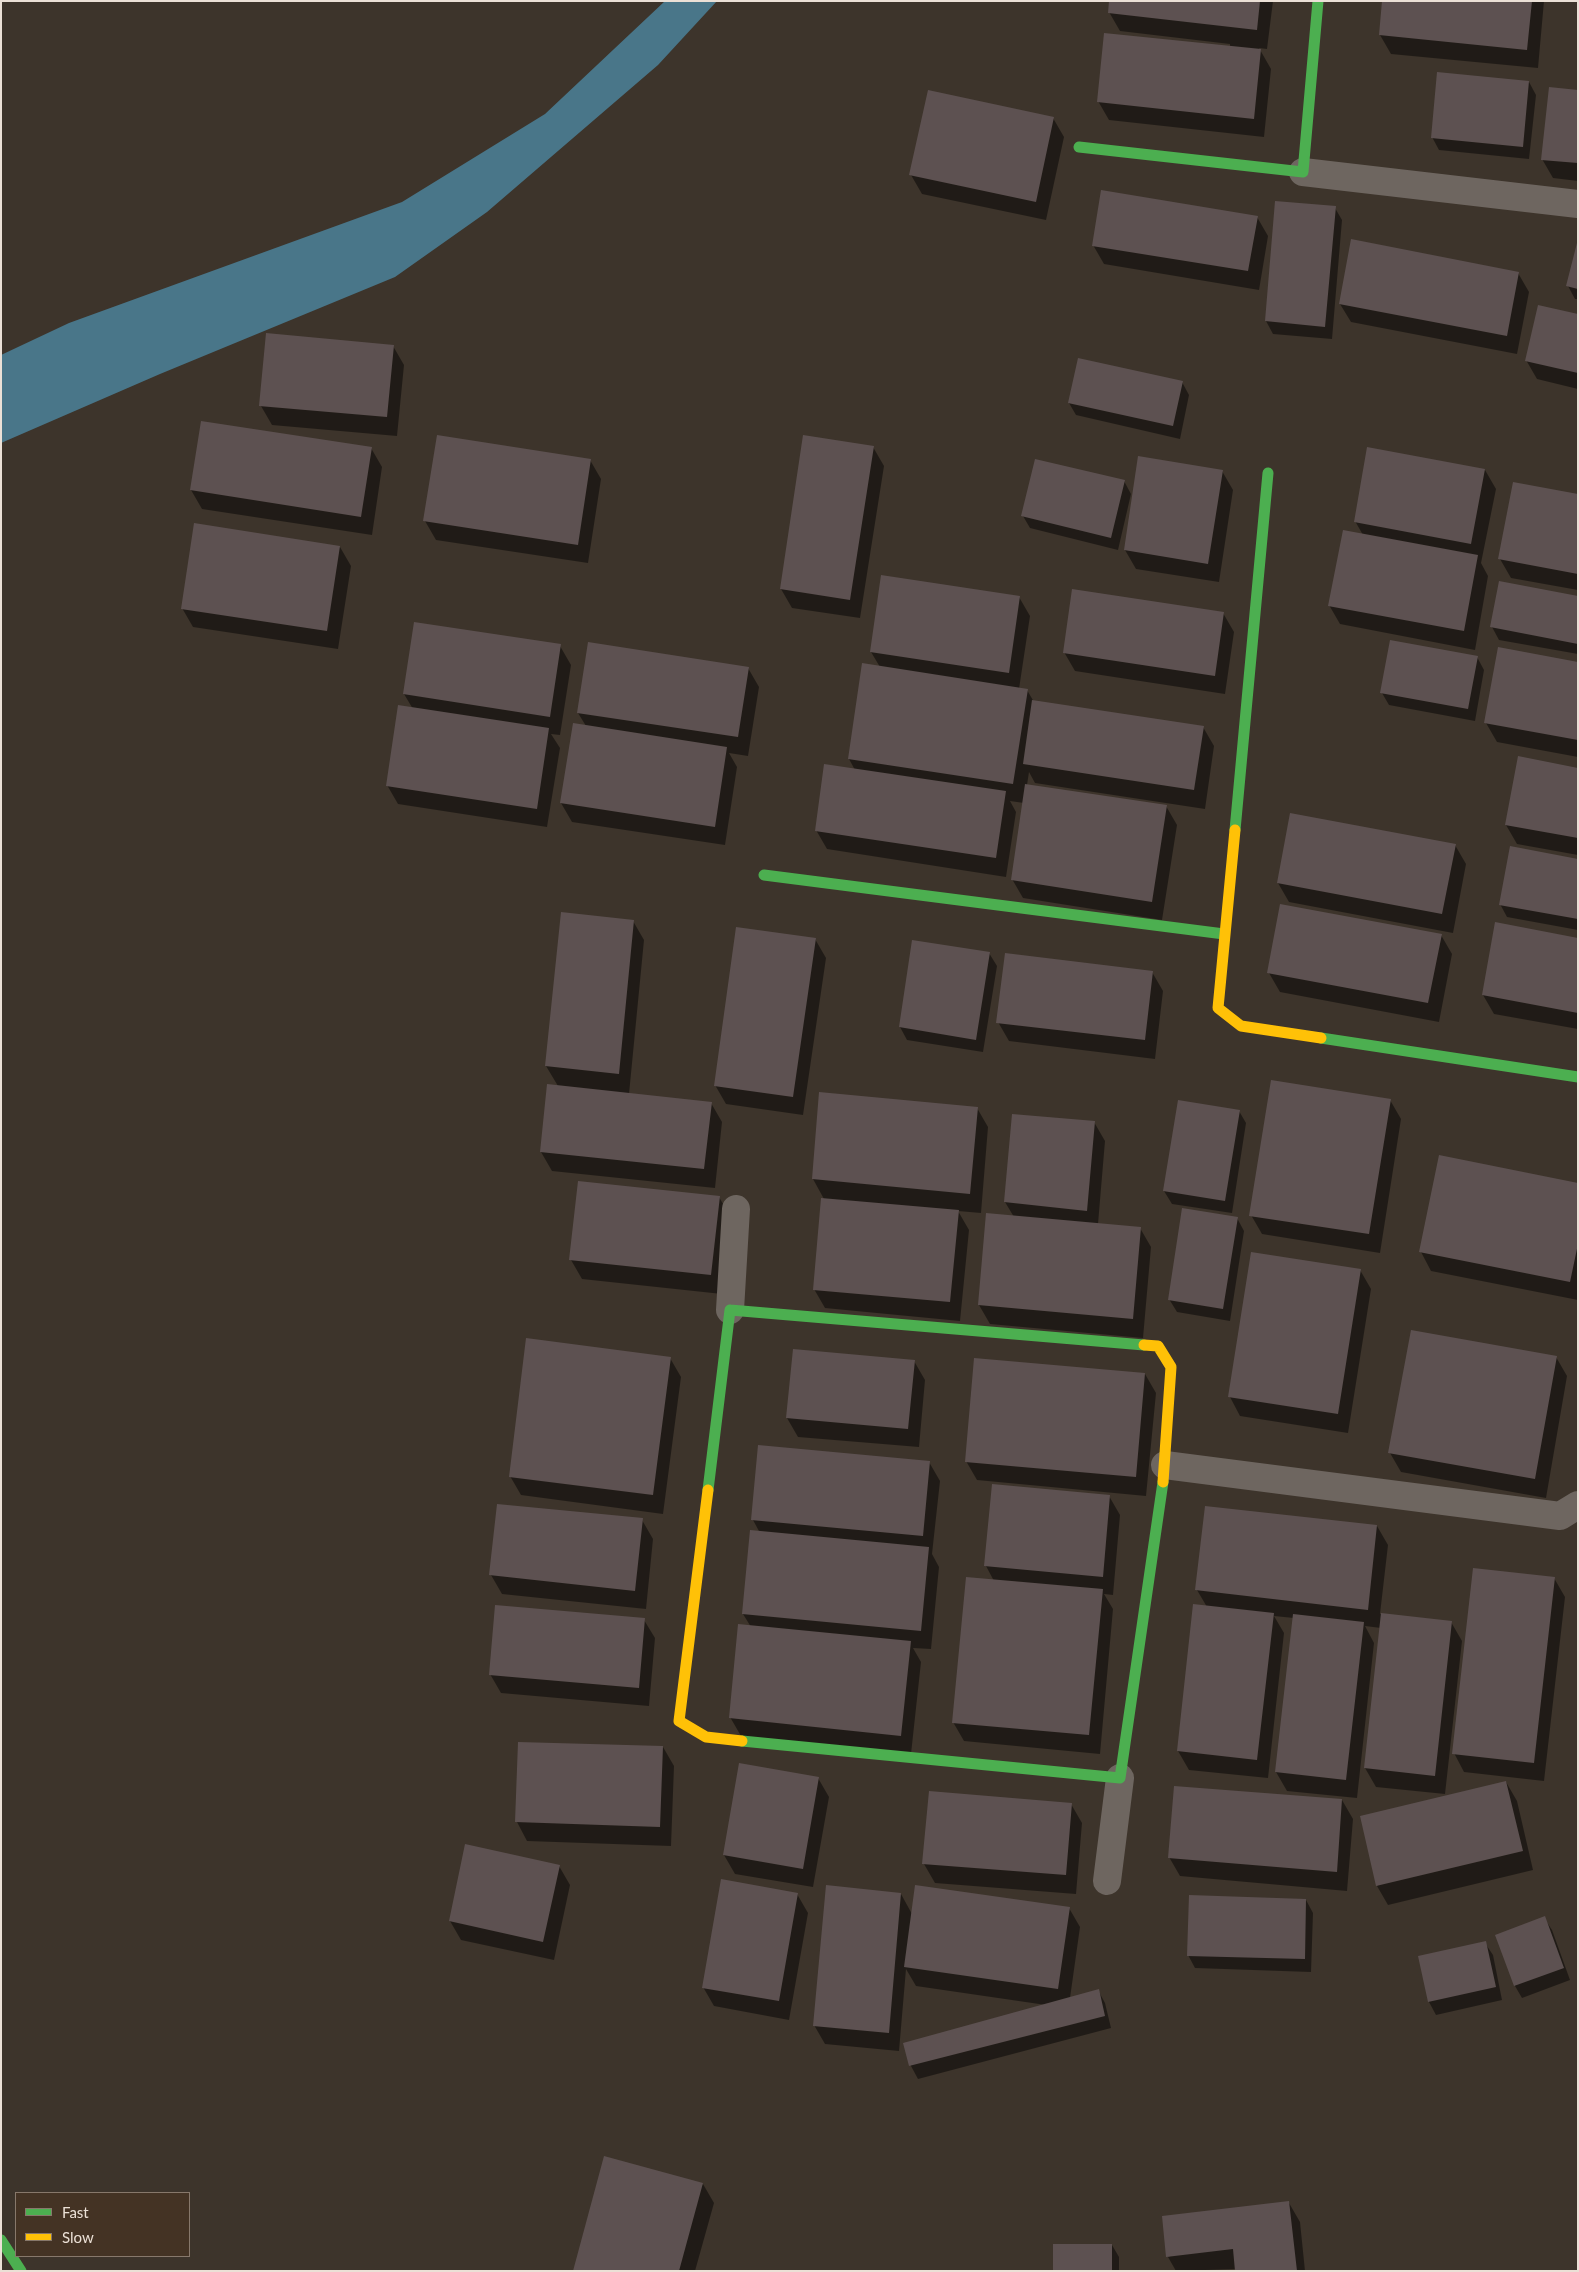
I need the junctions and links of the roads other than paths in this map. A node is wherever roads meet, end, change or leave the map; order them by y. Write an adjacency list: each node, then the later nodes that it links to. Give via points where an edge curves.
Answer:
1 (1318, 1): 3 (street)
2 (1079, 147): 3 (street)
3 (1303, 172): 4 (street)
4 (1578, 204)
5 (1268, 473): 7 (street)
6 (764, 875): 7 (street)
7 (1224, 934): 8 (street, via 1218,1008 1241,1026)
8 (1578, 1077)
9 (736, 1209): 10 (street)
10 (730, 1310): 11 (street, via 1158,1346 1171,1366); 13 (street, via 679,1721 706,1737)
11 (1165, 1465): 12 (street, via 1560,1516); 13 (street)
12 (1578, 1505)
13 (1120, 1778): 14 (street)
14 (1107, 1881)
15 (1, 2240): 16 (street)
16 (21, 2271)

